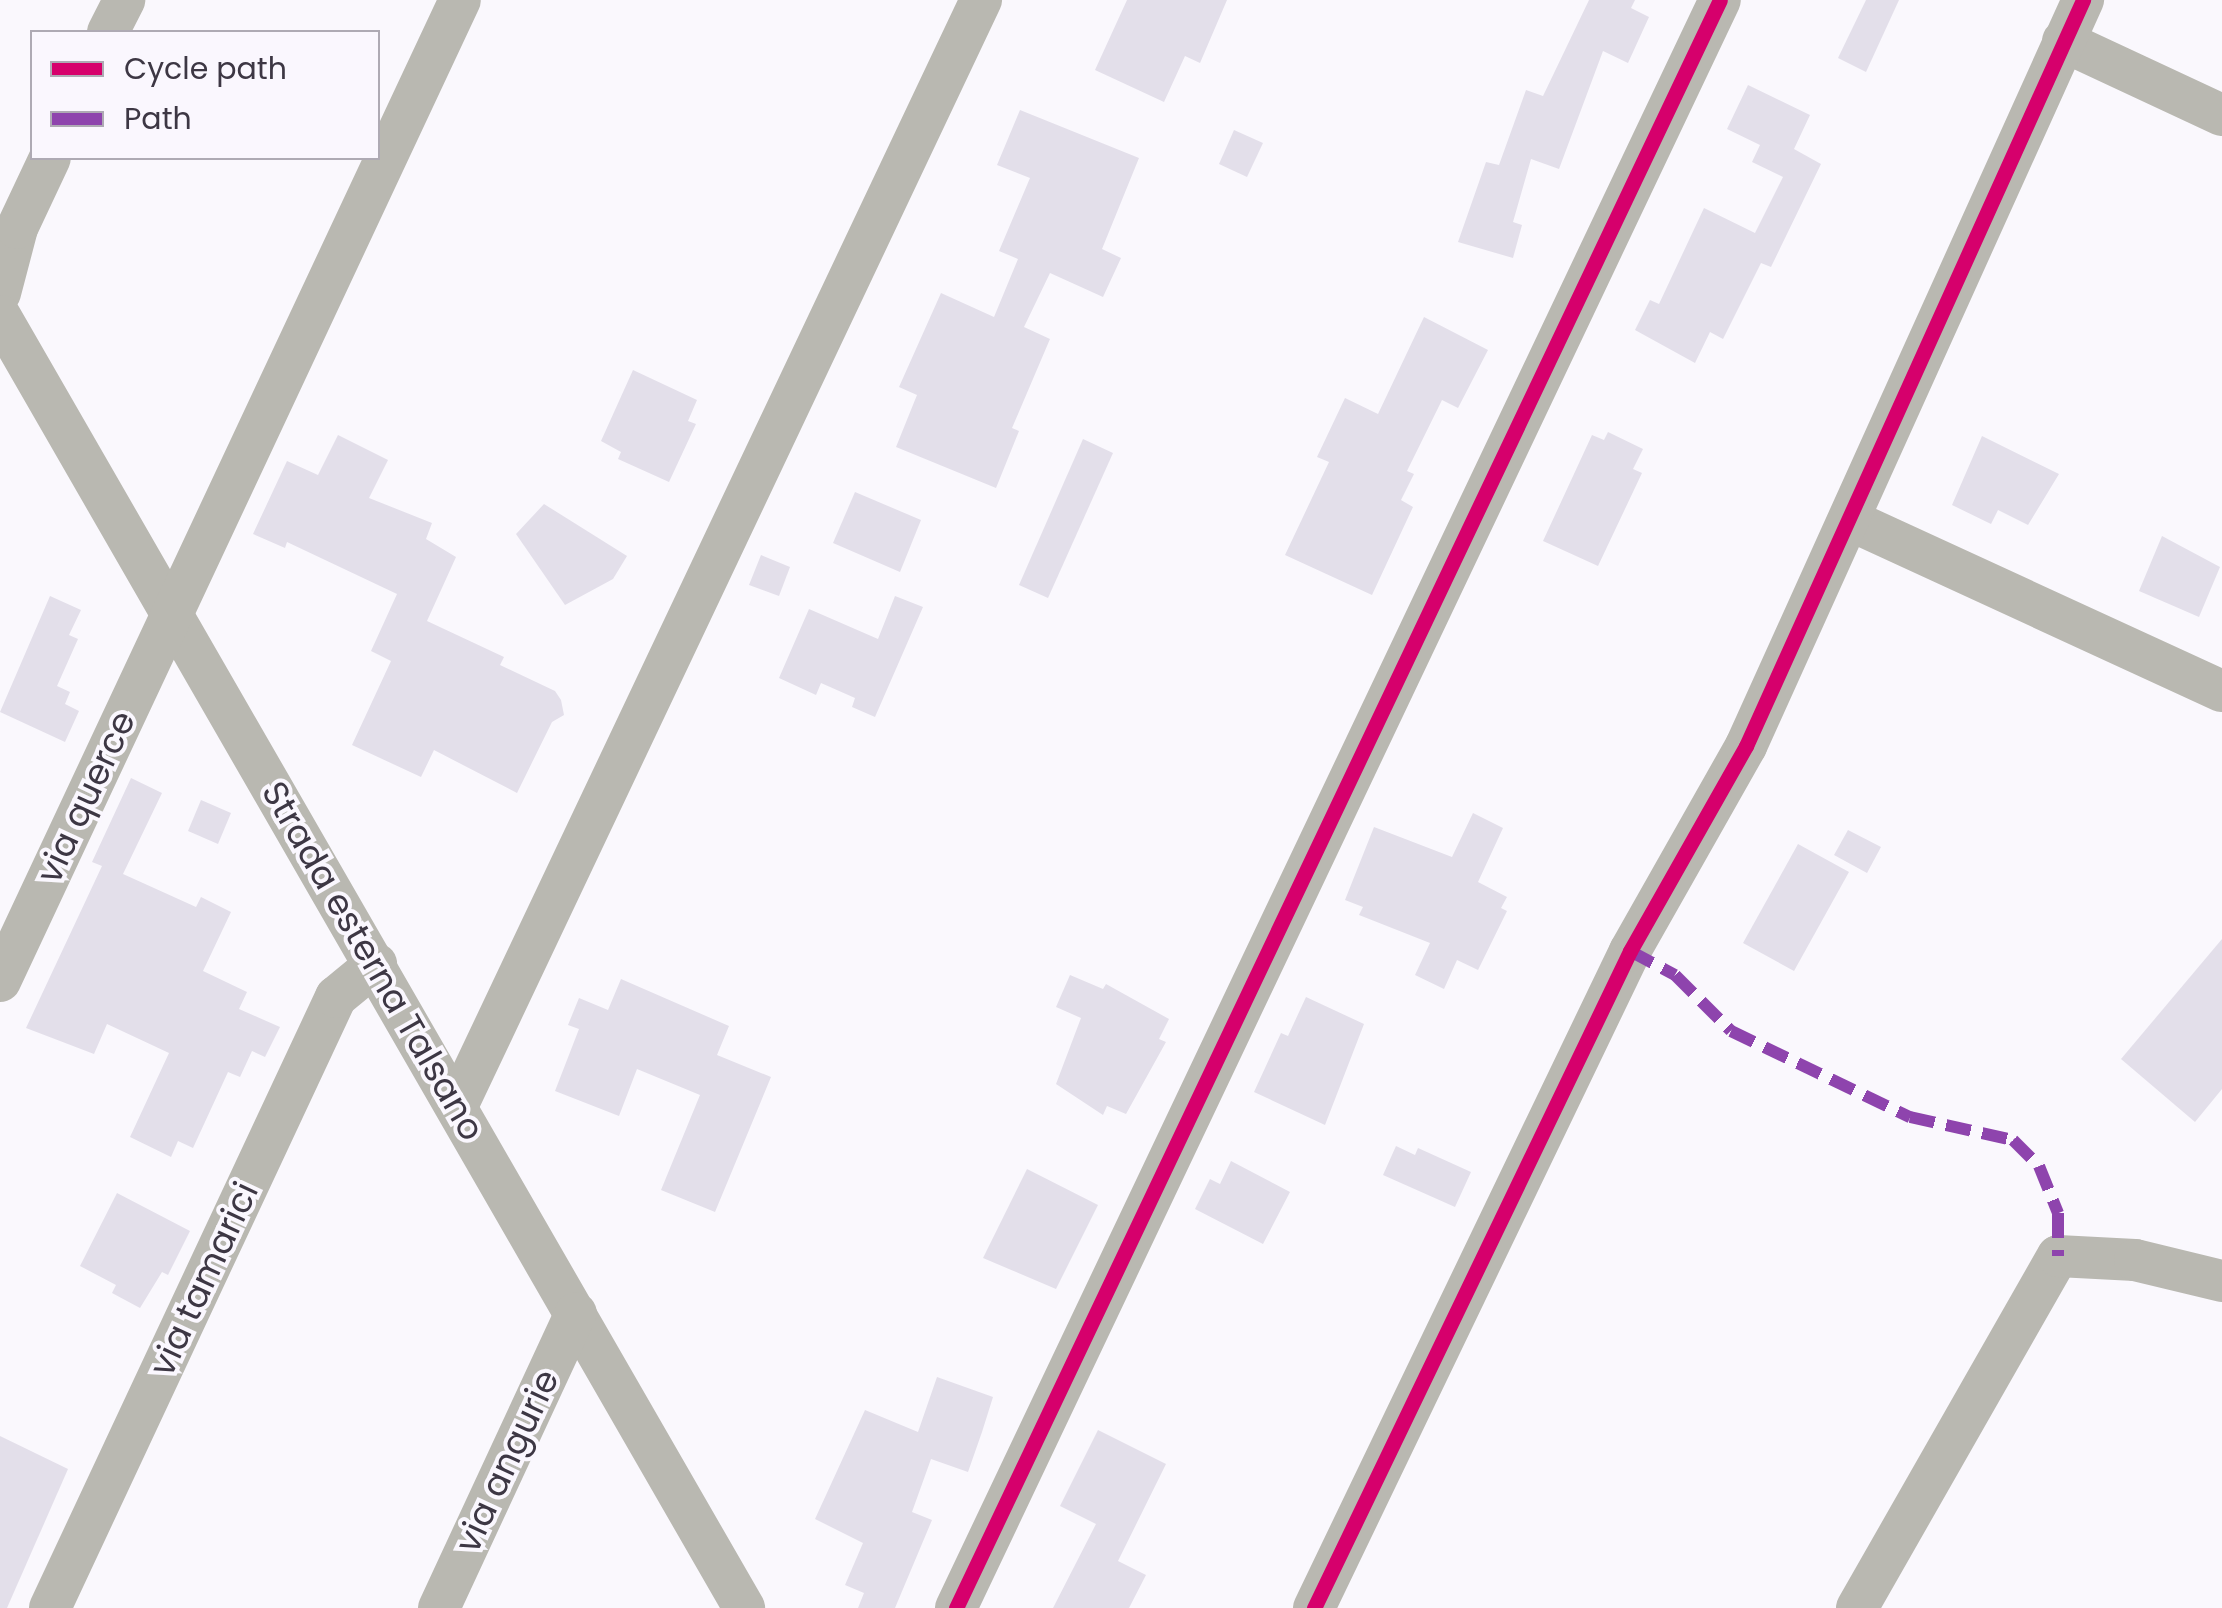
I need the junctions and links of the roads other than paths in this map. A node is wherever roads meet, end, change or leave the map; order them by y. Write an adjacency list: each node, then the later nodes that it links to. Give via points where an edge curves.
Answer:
1 (124, 0): 6 (street)
2 (460, 0): 13 (street, via querce)
3 (980, 0): 17 (street)
4 (1720, 0): 23 (street)
5 (2083, 0): 7 (street)
6 (109, 30)
7 (2064, 42): 8 (street); 12 (street)
8 (2222, 115)
9 (49, 160): 10 (street, via 16,228)
10 (0, 293)
11 (0, 316): 13 (street, Strada esterna Talsano)
12 (1852, 521): 14 (street); 24 (street, via 1746,746 1630,951)
13 (173, 613): 15 (street, Strada esterna Talsano); 16 (street, via querce)
14 (2222, 691)
15 (376, 964): 17 (street, Strada esterna Talsano); 20 (street, via tamarici, via 336,997)
16 (0, 982)
17 (457, 1106): 19 (street, Strada esterna Talsano)
18 (2222, 1282): 25 (street, via 2135,1260 2058,1256)
19 (576, 1313): 21 (street, via angurie); 22 (street, Strada esterna Talsano)
20 (50, 1608)
21 (438, 1608)
22 (744, 1608)
23 (956, 1608)
24 (1314, 1608)
25 (1858, 1608)

